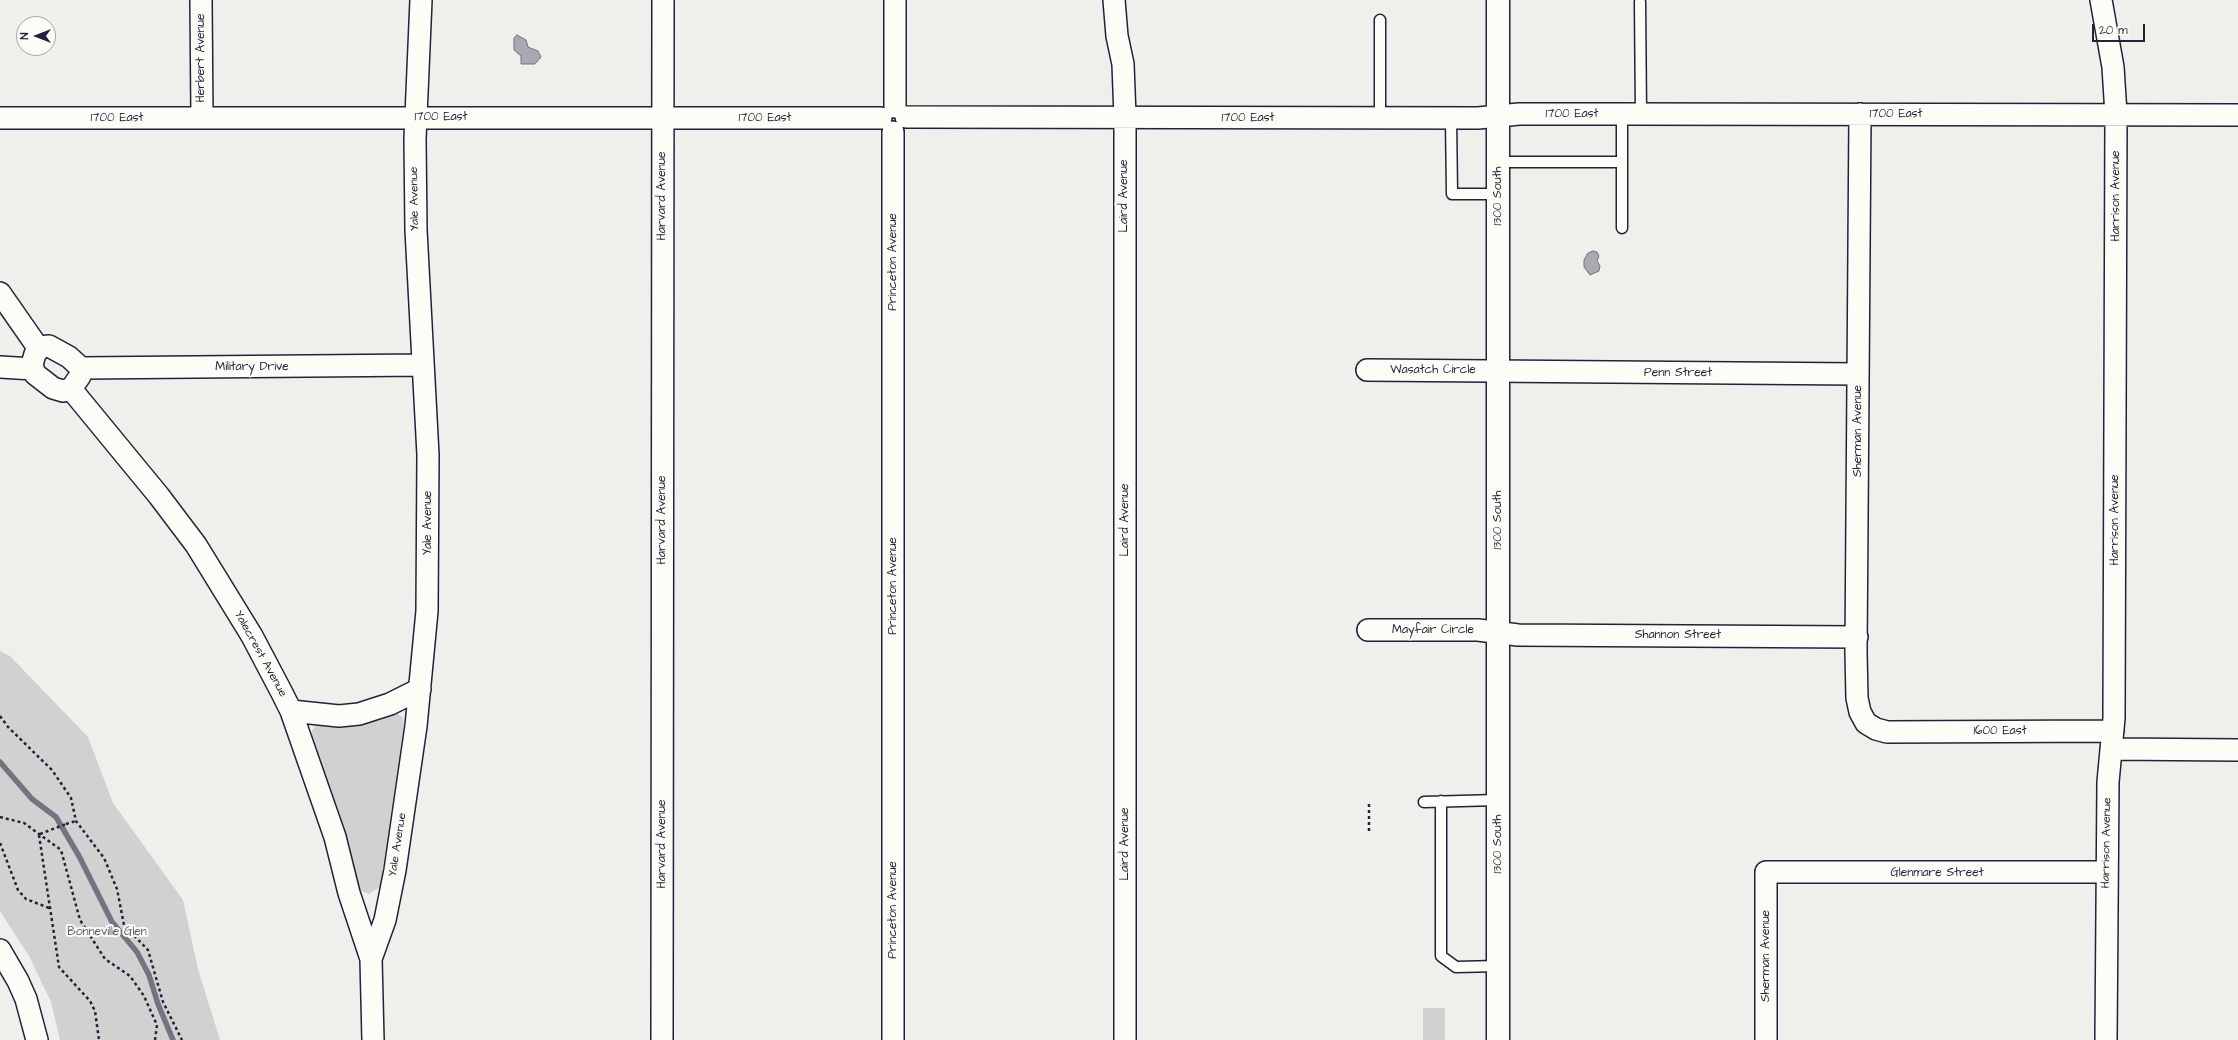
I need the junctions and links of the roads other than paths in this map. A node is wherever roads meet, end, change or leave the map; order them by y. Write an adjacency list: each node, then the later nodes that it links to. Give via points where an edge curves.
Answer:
1 (201, 0): 15 (street, Herbert Avenue)
2 (421, 0): 16 (street, Yale Avenue)
3 (663, 0): 19 (street, Harvard Avenue)
4 (895, 0): 20 (street, Princeton Avenue)
5 (1114, 0): 17 (street, Laird Avenue, via 1117,36 1123,64)
6 (1498, 0): 14 (street, 1300 South)
7 (2101, 0): 12 (street, Harrison Avenue, via 2113,67)
8 (1640, 2): 10 (lane)
9 (1380, 20): 21 (lane)
10 (1632, 114): 11 (street, 1700 East); 14 (street, 1700 East); 24 (lane)
11 (1860, 114): 12 (street, 1700 East); 35 (street, Sherman Avenue)
12 (2116, 114): 13 (street, 1700 East); 43 (street, Harrison Avenue)
13 (2238, 115)
14 (1498, 116): 22 (street, 1700 East); 23 (street, 1300 South)
15 (202, 117): 16 (street, 1700 East); 18 (street, 1700 East)
16 (416, 117): 19 (street, 1700 East); 29 (street, Yale Avenue, via 416,230)
17 (1125, 117): 20 (street, 1700 East); 21 (street, 1700 East); 57 (street, Laird Avenue)
18 (0, 118)
19 (662, 118): 20 (street, 1700 East); 55 (street, Harvard Avenue)
20 (894, 118): 56 (street, Princeton Avenue)
21 (1380, 118): 22 (street, 1700 East)
22 (1451, 118): 25 (lane, via 1452,194)
23 (1498, 162): 24 (lane); 25 (street, 1300 South)
24 (1622, 162): 26 (lane)
25 (1498, 194): 34 (street, 1300 South)
26 (1622, 228)
27 (0, 293): 28 (street)
28 (39, 349): 31 (street, via 45,346 55,348 69,356); 32 (street, via 32,361)
29 (423, 366): 31 (street, Military Drive); 40 (street, Yale Avenue, via 429,500 427,611)
30 (0, 367): 32 (street)
31 (80, 368): 36 (street, via 80,376)
32 (33, 369): 36 (street, via 39,378 53,388 64,391)
33 (1367, 370): 34 (street, Wasatch Circle)
34 (1498, 371): 35 (street, Penn Street); 38 (street, 1300 South)
35 (1858, 374): 39 (street, Sherman Avenue)
36 (71, 389): 41 (street, Yalecrest Avenue, via 196,545 252,636)
37 (1368, 630): 38 (street, Mayfair Circle, via 1478,630)
38 (1498, 633): 39 (street, Shannon Street); 45 (street, 1300 South)
39 (1857, 637): 42 (street, Sherman Avenue, via 1857,698 1860,712 1866,723)
40 (420, 689): 41 (street, via 390,704 359,714 339,716); 51 (street, Yale Avenue, via 395,870 385,920)
41 (291, 712): 51 (street, Yalecrest Avenue, via 335,837 349,892)
42 (1887, 732): 43 (street, 1600 East)
43 (2112, 740): 44 (street, 1600 East); 49 (street, Harrison Avenue, via 2108,782)
44 (2238, 750)
45 (1498, 800): 46 (lane); 52 (street, 1300 South)
46 (1441, 801): 47 (lane); 52 (lane, via 1441,956 1456,966)
47 (1424, 802)
48 (1766, 872): 49 (street, Glenmare Street); 59 (street, Sherman Avenue)
49 (2107, 872): 60 (street, Harrison Avenue)
50 (0, 950): 53 (street, via 26,999)
51 (371, 959): 54 (street, Yale Avenue)
52 (1498, 966): 58 (street, 1300 South)
53 (38, 1040)
54 (373, 1040)
55 (662, 1040)
56 (893, 1040)
57 (1125, 1040)
58 (1498, 1040)
59 (1766, 1040)
60 (2106, 1040)

